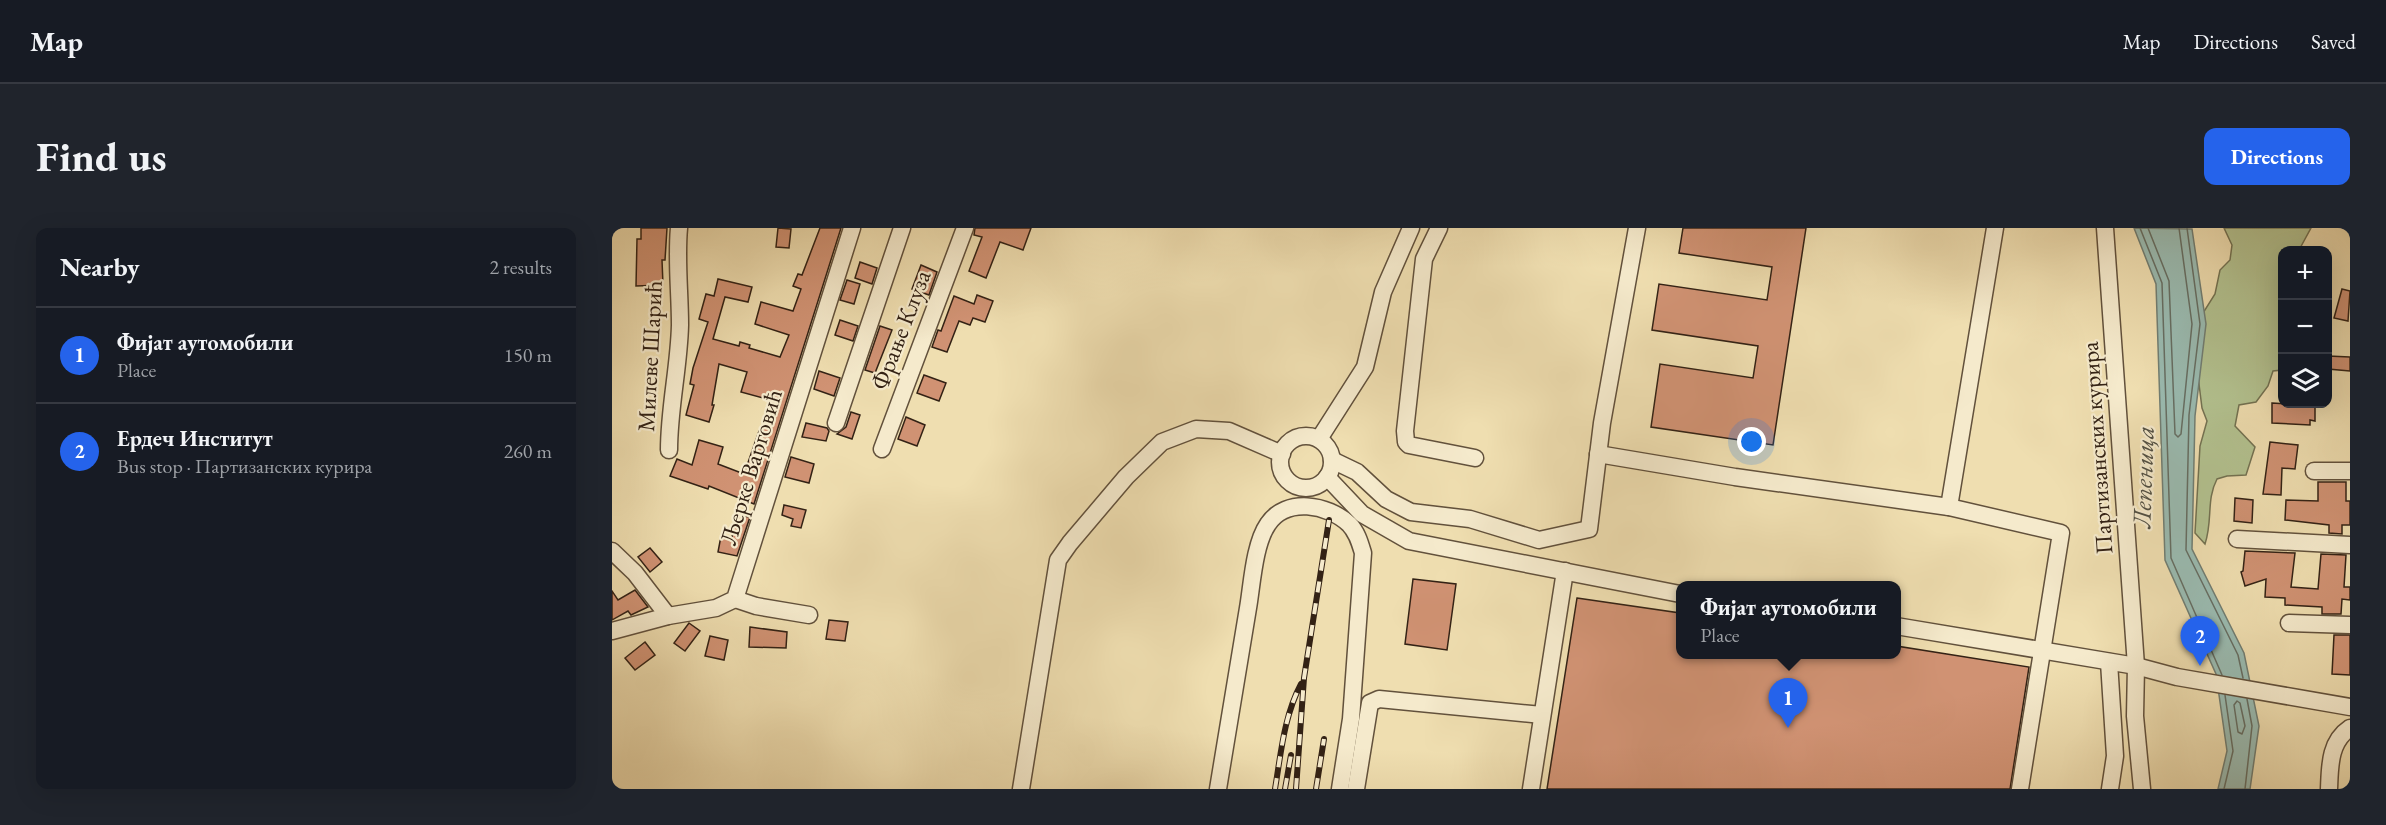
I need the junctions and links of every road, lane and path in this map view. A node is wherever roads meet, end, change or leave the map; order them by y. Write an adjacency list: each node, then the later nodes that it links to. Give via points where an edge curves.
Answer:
1 (679, 228): 13 (street, Милеве Шарић, via 680,327)
2 (852, 228): 27 (street, Љерке Варговић)
3 (902, 228): 10 (street)
4 (965, 228): 12 (street, Фрање Клуза)
5 (1411, 228): 11 (street, via 1383,292 1365,367)
6 (1439, 228): 16 (street, via 1424,259 1406,442)
7 (1637, 228): 15 (street)
8 (1995, 228): 21 (street)
9 (2105, 228): 36 (street, Партизанских курира)
10 (836, 423)
11 (1319, 439): 14 (street, via 1301,436); 17 (street)
12 (882, 449)
13 (669, 450)
14 (1282, 454): 20 (street, via 1280,462 1285,477 1298,486 1314,486); 40 (street, via 1229,431 1196,429 1162,442 1126,477 1070,543 1058,560)
15 (1598, 454): 17 (street, via 1589,529 1539,540 1470,519 1411,512 1386,500 1357,472); 21 (street)
16 (1475, 458)
17 (1332, 460): 20 (street)
18 (2314, 471): 19 (street)
19 (2350, 471)
20 (1327, 477): 25 (street, via 1362,514 1409,541)
21 (1949, 507): 34 (street, via 2061,533)
22 (2237, 539): 23 (street)
23 (2350, 545)
24 (612, 551): 29 (street, via 635,573)
25 (1565, 572): 26 (street); 38 (street)
26 (1676, 593)
27 (735, 599): 28 (street); 29 (street, via 716,608)
28 (809, 615)
29 (668, 616): 33 (street)
30 (2289, 623): 31 (street)
31 (2350, 625)
32 (1901, 627): 34 (street)
33 (612, 631)
34 (2041, 651): 35 (street); 45 (street)
35 (2109, 662): 36 (street); 46 (street, via 2115,756)
36 (2136, 666): 37 (street, via 2177,677); 47 (street, Партизанских курира, via 2135,716)
37 (2350, 707)
38 (1542, 715): 43 (street, via 1379,699 1370,703); 44 (street)
39 (2350, 728): 48 (street, via 2337,742)
40 (1022, 789)
41 (1218, 789): 42 (street, via 1264,531 1279,514 1312,506 1349,524 1363,553 1351,719)
42 (1340, 789)
43 (1356, 789)
44 (1531, 789)
45 (2020, 789)
46 (2110, 789)
47 (2142, 789)
48 (2329, 789)

